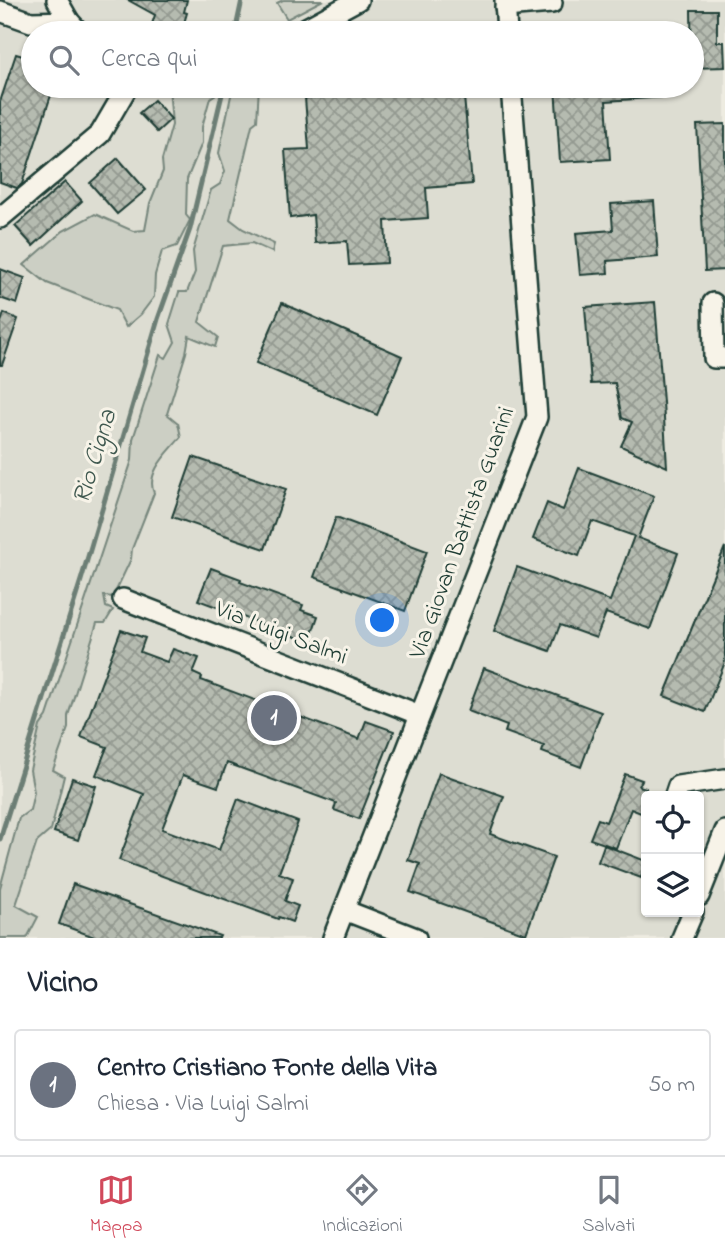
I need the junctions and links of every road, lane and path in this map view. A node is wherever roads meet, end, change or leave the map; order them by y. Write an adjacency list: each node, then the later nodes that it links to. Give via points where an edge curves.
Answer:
1 (57, 0): 7 (street)
2 (358, 0): 8 (street)
3 (552, 3): 4 (street)
4 (505, 4)
5 (0, 11): 6 (street)
6 (28, 21)
7 (71, 21)
8 (319, 21)
9 (121, 98): 11 (street, via 100,134)
10 (512, 98): 16 (street, Via Giovan Battista Guarini, via 537,417 442,675)
11 (0, 218)
12 (713, 303): 13 (street)
13 (719, 330): 14 (street, via 714,358)
14 (725, 358)
15 (123, 599): 16 (street, Via Luigi Salmi)
16 (420, 715): 21 (street, Via Giovan Battista Guarini)
17 (725, 779): 18 (street, via 678,786)
18 (676, 791)
19 (725, 831): 20 (street)
20 (704, 884)
21 (344, 911): 23 (street, Via Giovan Battista Guarini); 24 (street)
22 (691, 917): 25 (street)
23 (333, 938)
24 (416, 938)
25 (682, 938)

